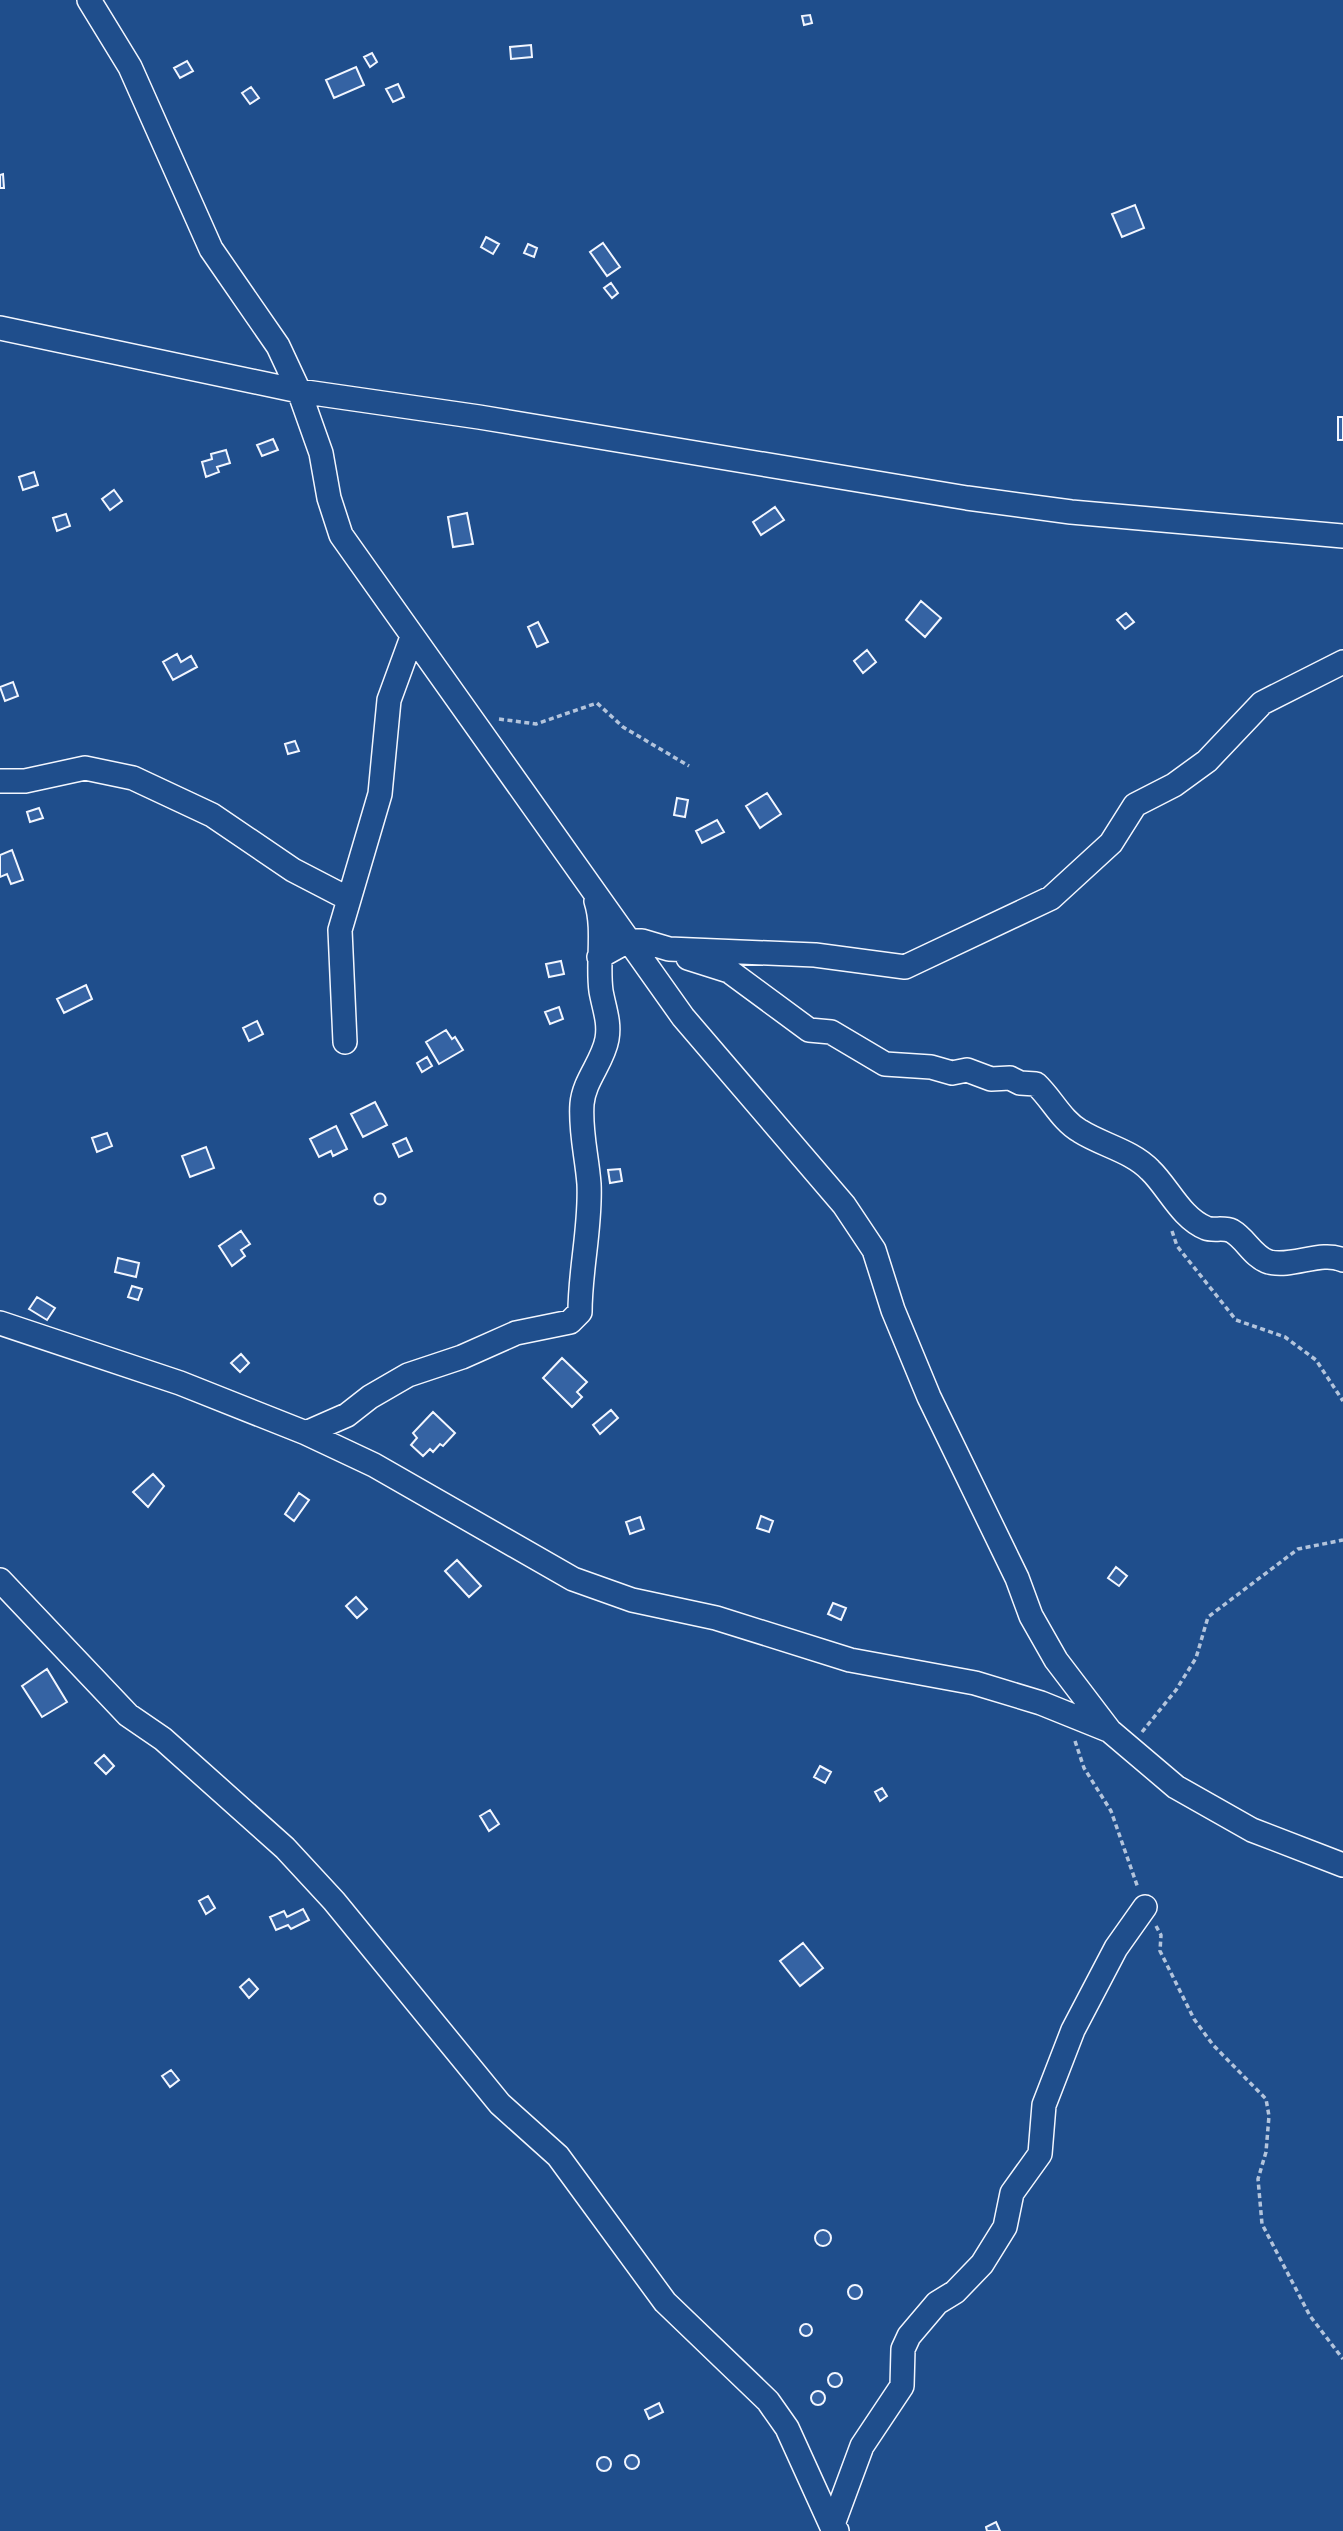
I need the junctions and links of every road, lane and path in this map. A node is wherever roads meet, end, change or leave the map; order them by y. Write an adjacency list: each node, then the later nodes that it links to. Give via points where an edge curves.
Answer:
1 (89, 0): 3 (street, via 130,67 211,249 278,346)
2 (0, 328): 3 (street)
3 (299, 391): 4 (street, via 967,498 1070,512); 5 (street, via 321,453 328,498 341,535)
4 (1343, 536)
5 (412, 637): 7 (street); 11 (street, via 389,700 380,794)
6 (1343, 662): 13 (street, via 1262,703 1207,761 1135,805 1111,843 1051,898 905,967 815,955)
7 (467, 715): 8 (path, via 536,724 597,703 623,727); 10 (street)
8 (689, 766)
9 (0, 781): 11 (street, via 85,768 133,778 212,815 293,870)
10 (594, 894): 12 (street); 14 (street, via 600,923)
11 (347, 898): 15 (street, via 340,930)
12 (628, 942): 13 (street, via 642,941); 14 (street); 24 (street, via 682,1017 844,1205 874,1250 929,1397 1031,1616 1056,1660)
13 (669, 950): 17 (street, via 729,971 808,1030 831,1032 885,1065 952,1073 967,1070 991,1079 1036,1084 1080,1132 1151,1170 1165,1191 1206,1228 1231,1230 1259,1257 1271,1262 1333,1256)
14 (599, 957): 20 (street, via 608,1022 606,1041 582,1101 581,1137 589,1194 580,1312 570,1322 516,1333 408,1375 347,1415)
15 (345, 1041)
16 (1170, 1226): 19 (path, via 1177,1246 1220,1304 1236,1320 1285,1337 1316,1360)
17 (1343, 1260)
18 (0, 1323): 20 (street, via 180,1383)
19 (1343, 1401)
20 (306, 1433): 23 (street, via 374,1465 573,1579 632,1600 716,1618 850,1660 975,1683)
21 (1343, 1540): 25 (path, via 1298,1549 1209,1617 1196,1658 1143,1730)
22 (0, 1580): 29 (street, via 128,1715 163,1739 285,1848 334,1901 500,2104 558,2156 665,2302 768,2401 787,2428)
23 (1066, 1713): 24 (street); 27 (path, via 1084,1768 1111,1811)
24 (1110, 1731): 25 (street)
25 (1139, 1755): 26 (street, via 1176,1787 1252,1830)
26 (1343, 1865)
27 (1144, 1907): 28 (path, via 1161,1936 1160,1951 1194,2019 1266,2099 1266,2152 1258,2179 1262,2224 1310,2316); 29 (street, via 1116,1948 1073,2030 1044,2105 1040,2154 1012,2193 1005,2227 982,2264 937,2303 909,2336 903,2349 902,2386 862,2445)
28 (1343, 2359)
29 (835, 2529)

